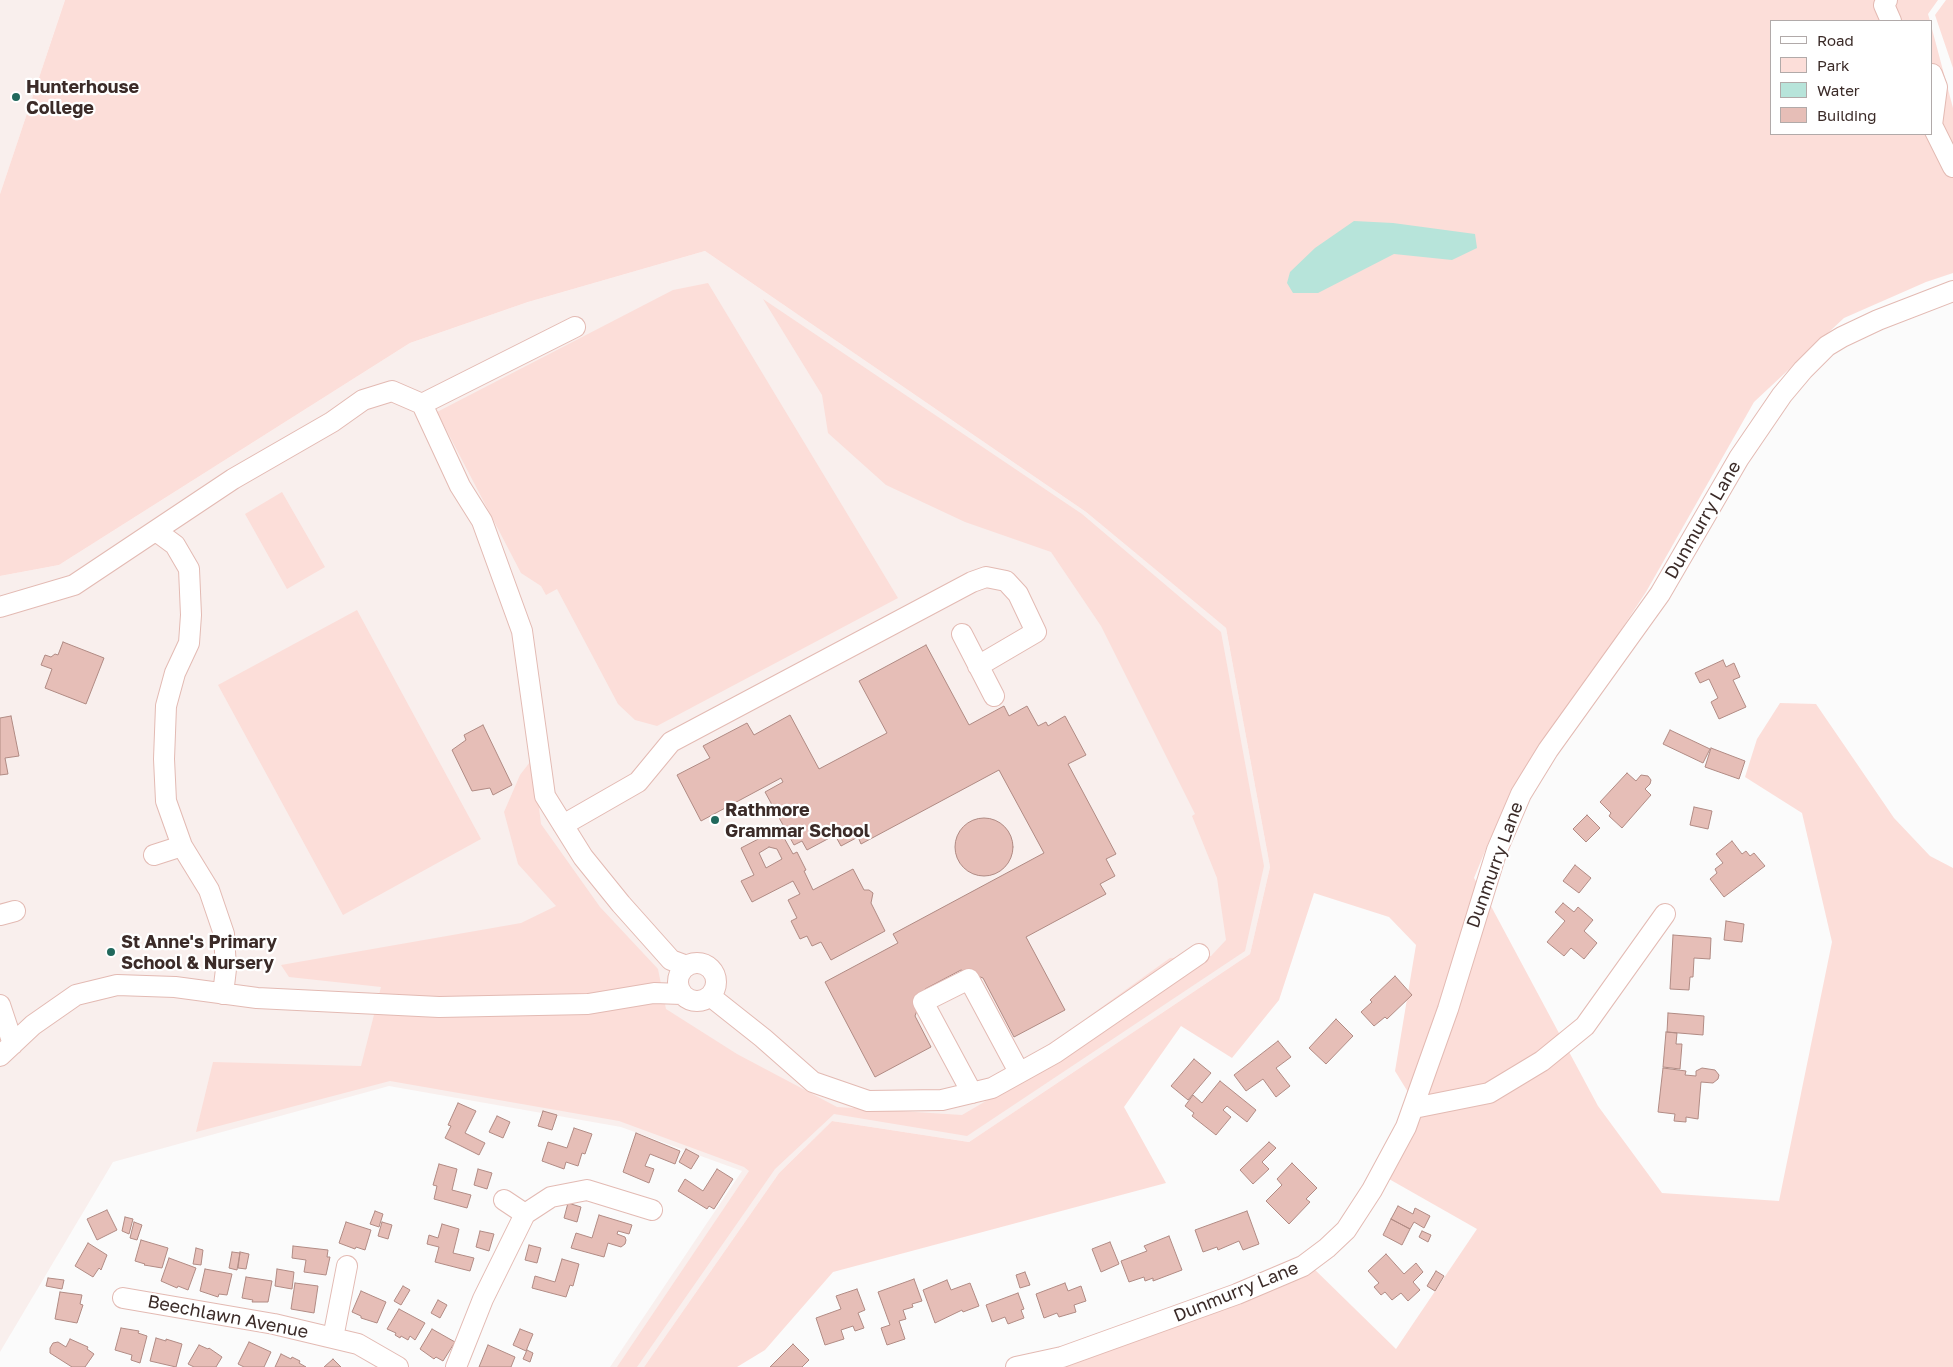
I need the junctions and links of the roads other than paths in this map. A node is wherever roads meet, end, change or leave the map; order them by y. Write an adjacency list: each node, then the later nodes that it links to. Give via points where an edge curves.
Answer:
1 (1886, 0): 2 (street, via 1884,5)
2 (1891, 20)
3 (1933, 76): 4 (street, via 1937,86)
4 (1933, 117)
5 (1933, 127): 6 (street)
6 (1953, 167)
7 (1953, 291): 28 (street, Dunmurry Lane, via 1878,320 1827,346 1782,396 1739,458 1660,594 1548,750 1521,794 1497,850)
8 (575, 326): 9 (street)
9 (422, 404): 10 (street, via 392,391 363,400 332,422 233,479); 15 (street, via 460,486 482,521 522,631 545,796)
10 (156, 531): 11 (street, via 74,585); 16 (street, via 175,545 189,569 189,643 175,673 166,706 164,759 166,801)
11 (0, 607)
12 (962, 634): 13 (street)
13 (978, 666): 14 (street); 15 (street, via 1038,636 1018,594 1006,581 986,577 972,582 671,742 638,782)
14 (994, 696)
15 (563, 825): 20 (street, via 621,904 671,960)
16 (182, 846): 17 (street); 21 (street, via 209,890 224,934 226,969)
17 (154, 855)
18 (1665, 914): 28 (street, via 1585,1026 1542,1061 1489,1093)
19 (1199, 954): 26 (street, via 1054,1053)
20 (687, 966): 22 (street, via 679,976); 23 (street, via 698,963 714,973 716,985)
21 (223, 994): 22 (street, via 439,1007 588,1004 654,993); 25 (street, via 175,987 117,985 76,994 33,1025)
22 (682, 994): 23 (street, via 699,1001)
23 (710, 996): 27 (street, via 813,1082 868,1101 942,1100)
24 (0, 1005): 25 (street)
25 (6, 1050)
26 (1019, 1072): 27 (street, via 992,1088); 27 (street, via 969,979 923,1002)
27 (972, 1093)
28 (1414, 1108): 37 (street, Dunmurry Lane, via 1386,1167 1354,1219 1328,1248 1303,1266 1236,1294 1062,1357)
29 (504, 1200): 31 (street)
30 (652, 1210): 31 (street, via 586,1190 551,1197)
31 (525, 1214): 36 (street, via 483,1299)
32 (348, 1266): 34 (street, Beechlawn Avenue)
33 (123, 1298): 34 (street, Beechlawn Avenue, via 274,1324)
34 (334, 1338): 35 (street, Beechlawn Avenue, via 358,1344)
35 (398, 1367)
36 (456, 1367)
37 (1016, 1367)

